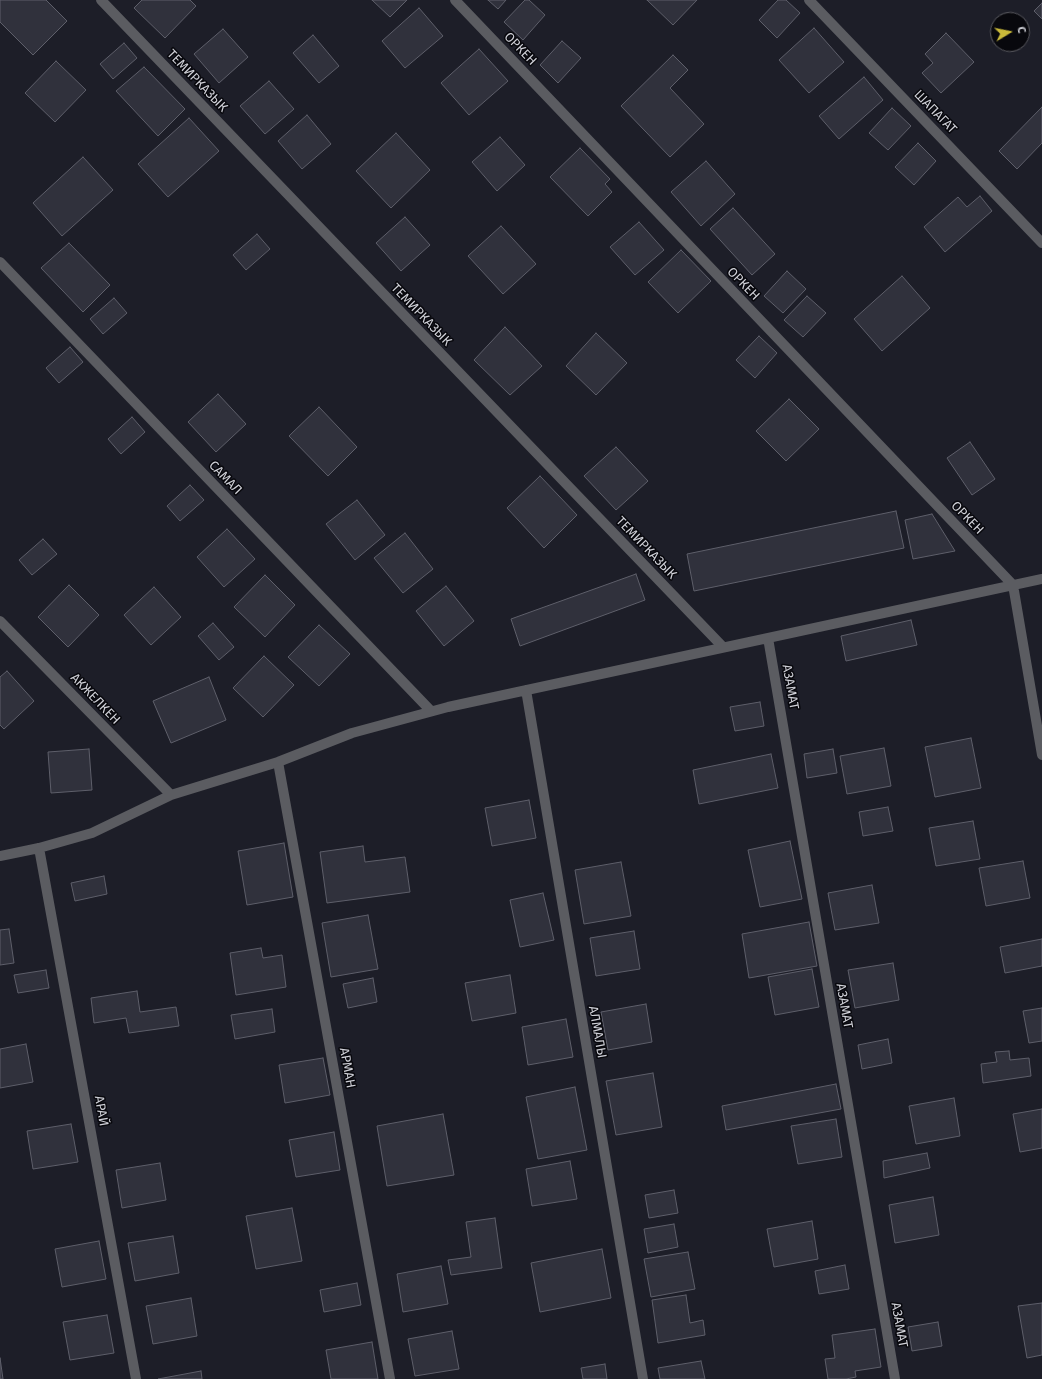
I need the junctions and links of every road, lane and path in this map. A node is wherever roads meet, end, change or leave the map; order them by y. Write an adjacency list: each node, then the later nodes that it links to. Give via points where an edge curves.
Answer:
1 (101, 0): 10 (street, ТЕМИРКАЗЫК)
2 (455, 0): 7 (street, ОРКЕН)
3 (809, 0): 4 (street, ШАПАГАТ)
4 (1042, 243)
5 (0, 262): 12 (street, САМАЛ)
6 (1042, 579): 7 (street)
7 (1013, 585): 9 (street); 13 (street)
8 (0, 621): 15 (street, АКЖЕЛКЕН)
9 (768, 638): 10 (street); 21 (street, АЗАМАТ)
10 (723, 647): 11 (street)
11 (526, 690): 12 (street); 20 (street, АЛМАЛЫ)
12 (431, 712): 14 (street, via 352,734)
13 (1042, 755)
14 (278, 762): 15 (street); 19 (street, АРМАН)
15 (171, 795): 16 (street, via 92,833)
16 (39, 848): 17 (street); 18 (street, АРАЙ)
17 (0, 856)
18 (136, 1379)
19 (390, 1379)
20 (643, 1379)
21 (895, 1379)

